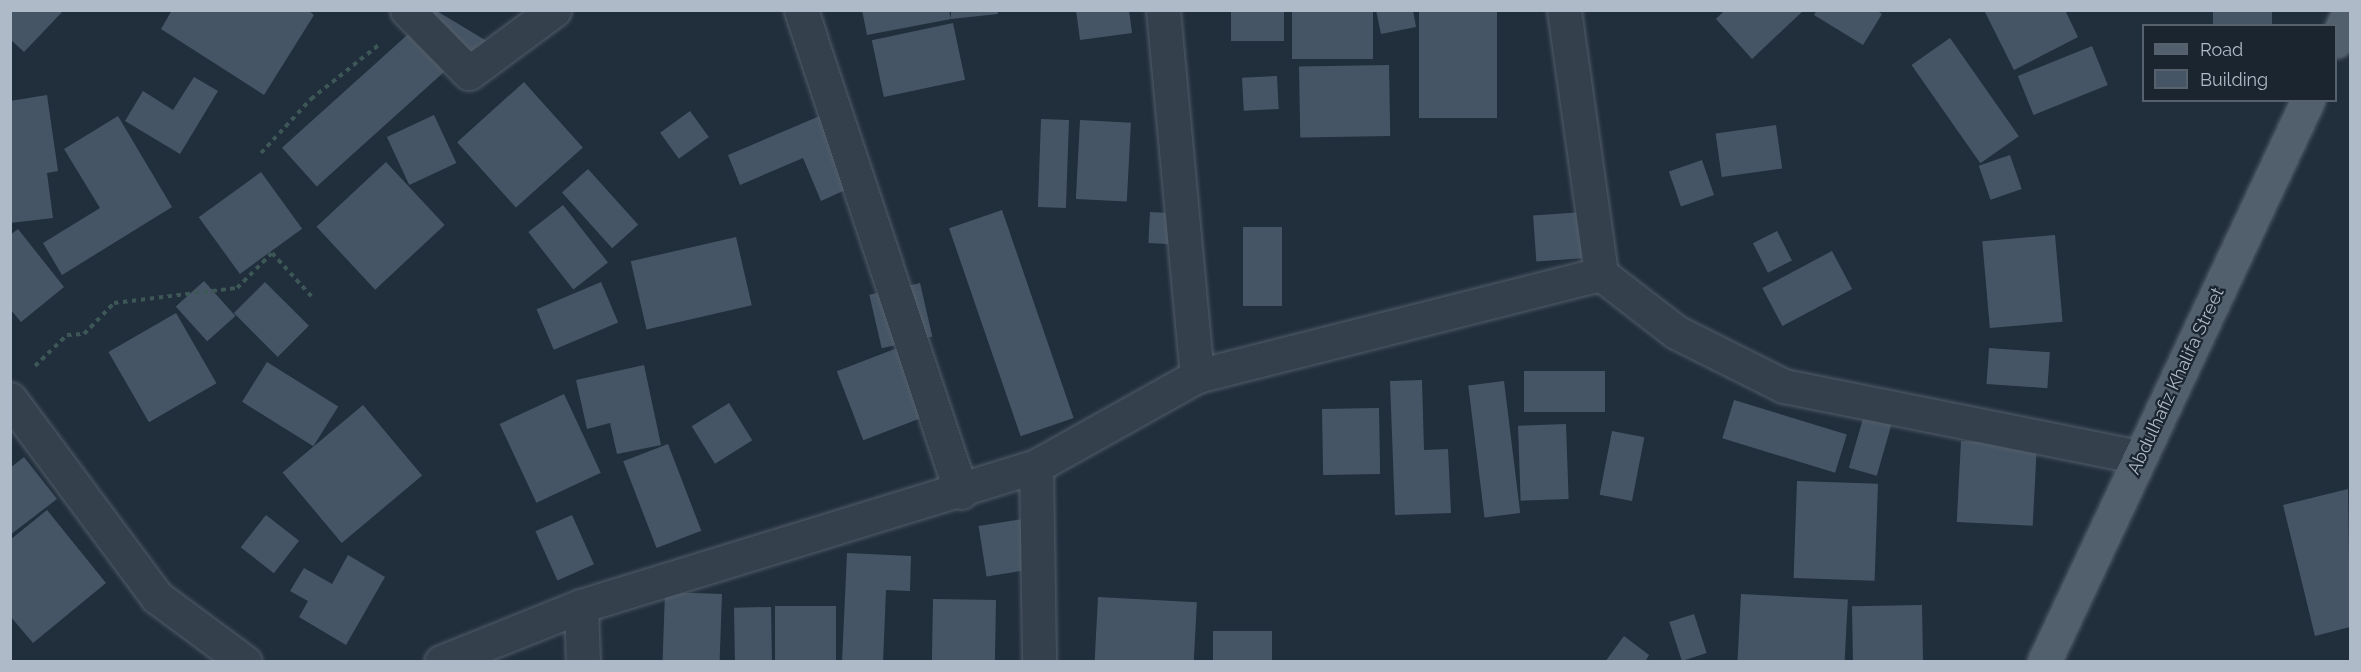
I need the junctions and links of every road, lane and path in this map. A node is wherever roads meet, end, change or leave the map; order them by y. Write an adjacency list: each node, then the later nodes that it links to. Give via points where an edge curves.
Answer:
1 (554, 10): 6 (street, via 469,73)
2 (801, 10): 16 (street)
3 (1163, 10): 12 (street)
4 (1564, 10): 10 (street)
5 (2350, 10): 7 (main road)
6 (410, 14): 9 (path, via 310,99)
7 (2337, 39)
8 (2306, 102): 14 (main road, Abdulhafiz Khalifa Street)
9 (261, 153)
10 (1601, 274): 12 (street); 14 (street, via 1676,332 1784,386)
11 (315, 299): 13 (path, via 272,253 237,288 114,303 84,334 67,335)
12 (1197, 376): 15 (street)
13 (19, 387): 18 (street, via 157,597)
14 (2140, 457): 22 (main road, Abdulhafiz Khalifa Street)
15 (1036, 466): 16 (street); 21 (street)
16 (960, 492): 17 (street)
17 (581, 606): 19 (street); 20 (street)
18 (245, 662)
19 (441, 662)
20 (583, 662)
21 (1039, 662)
22 (2044, 662)

